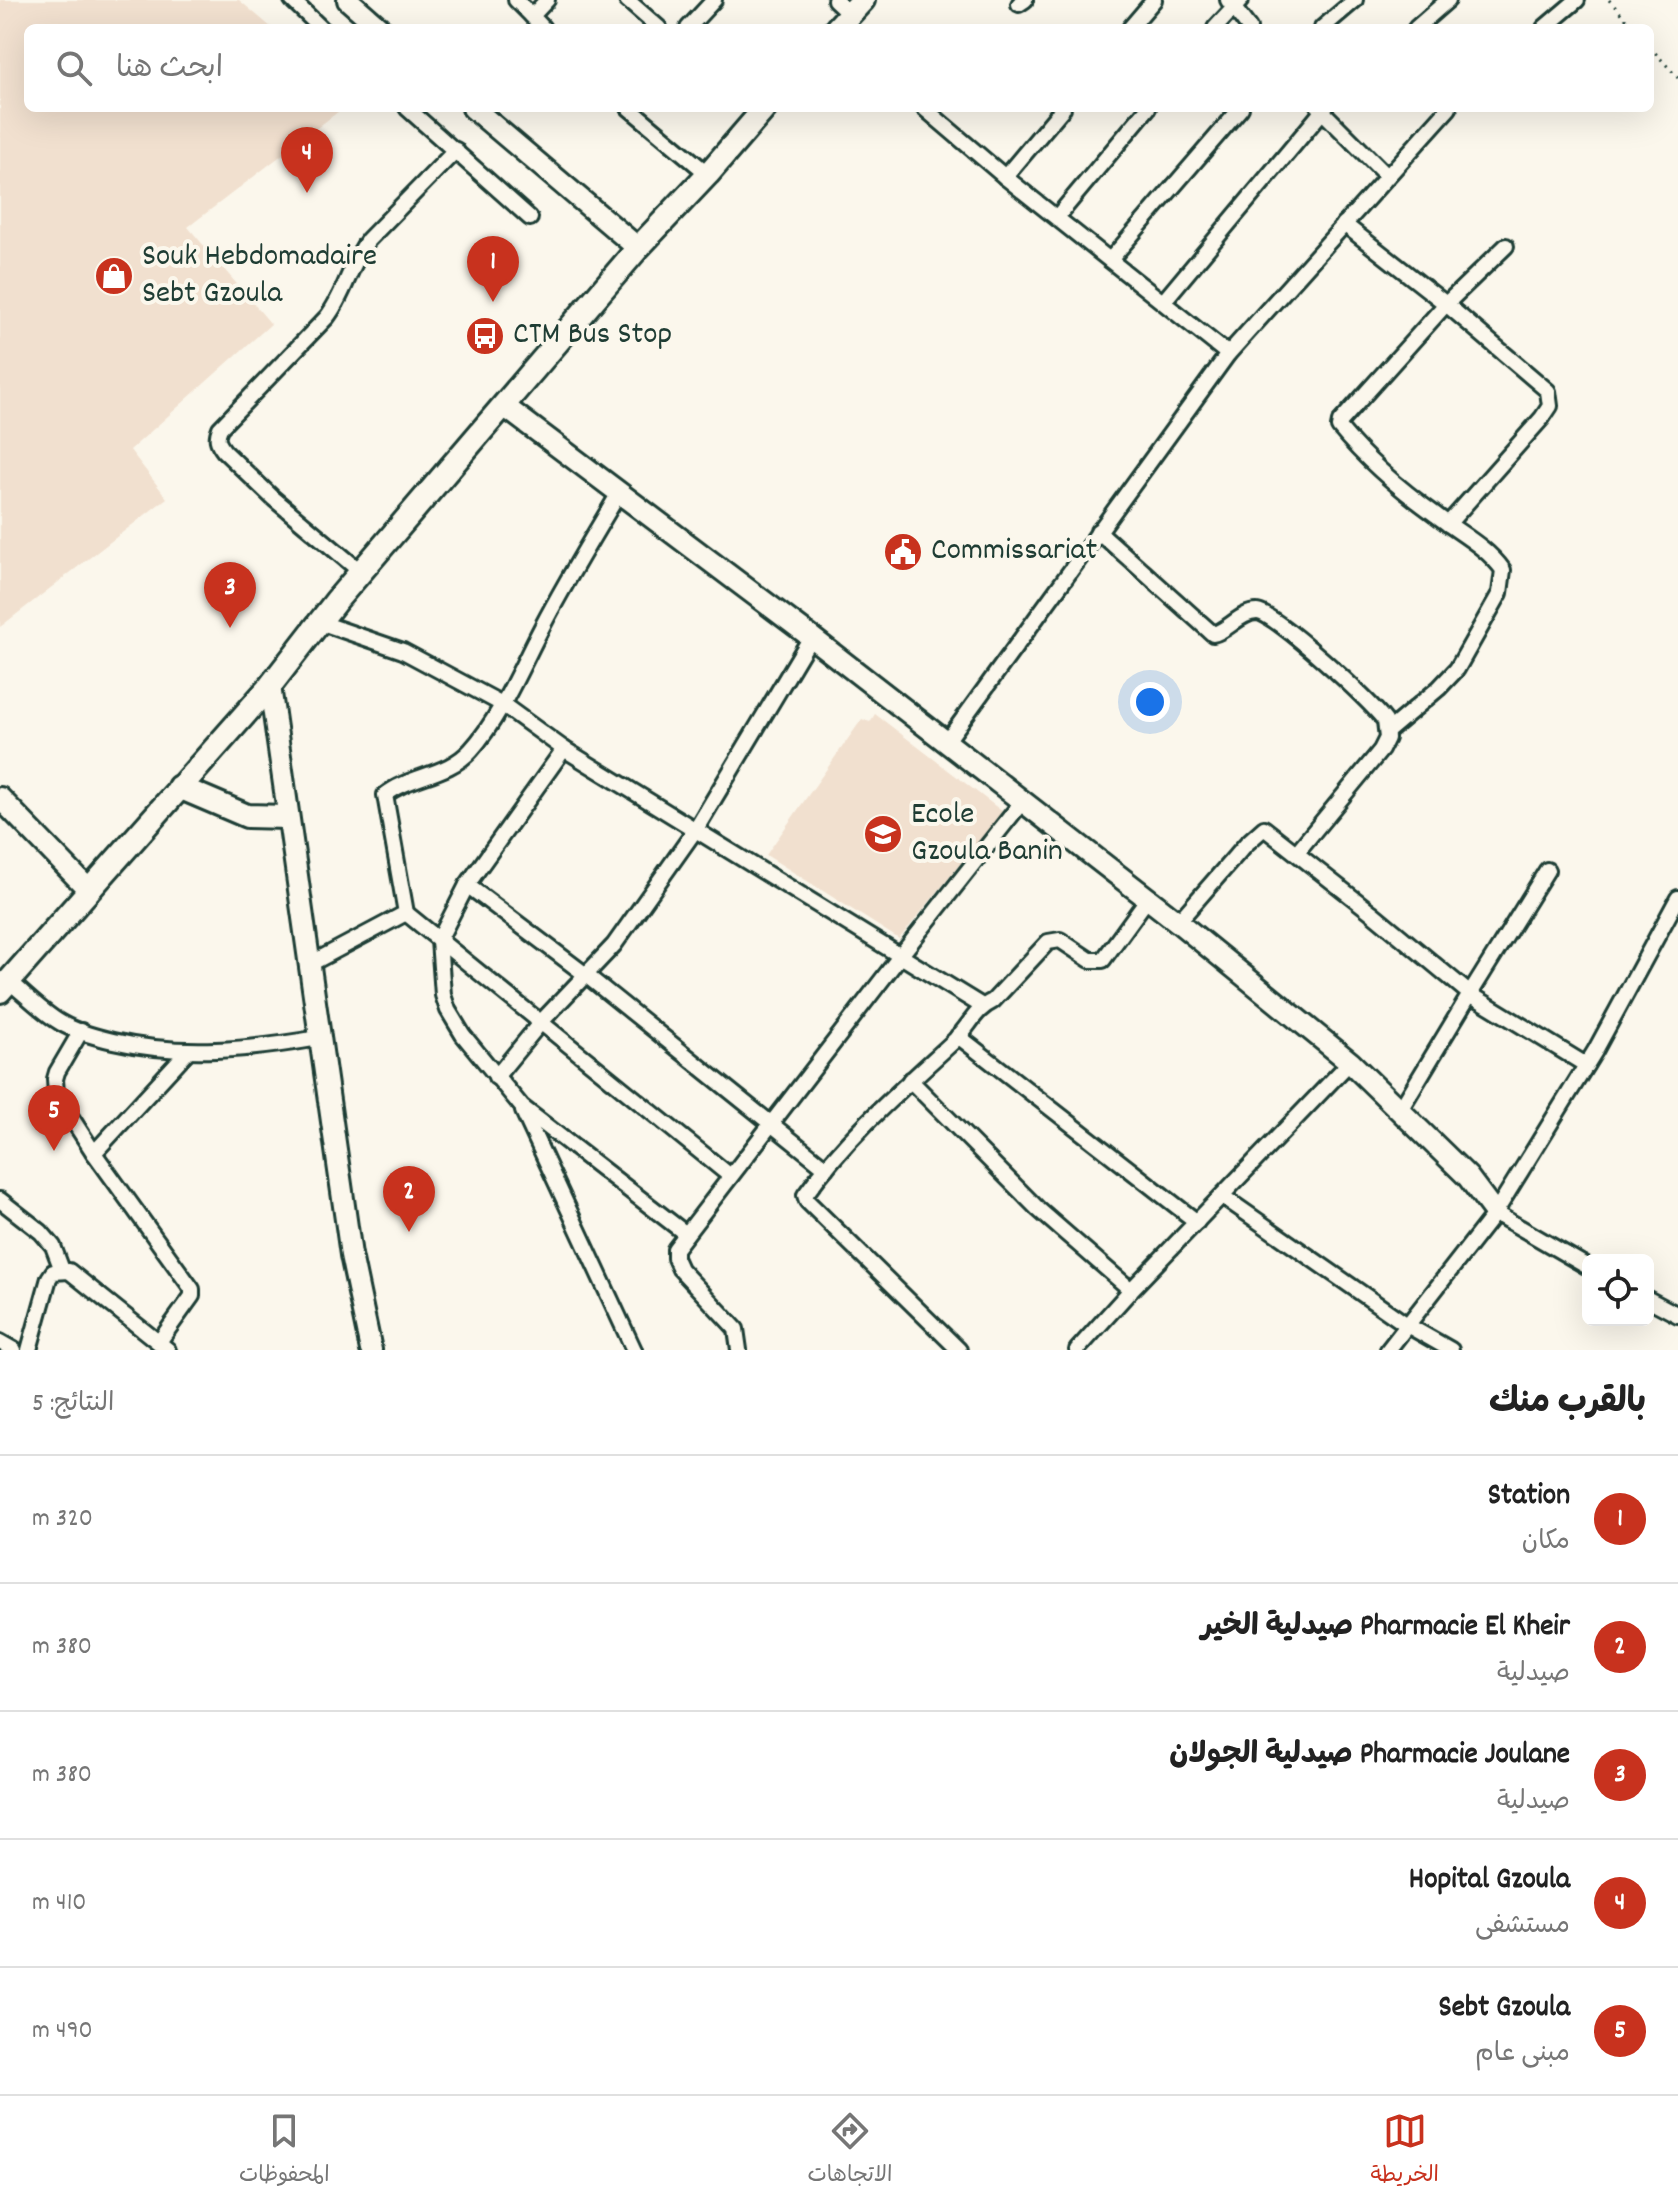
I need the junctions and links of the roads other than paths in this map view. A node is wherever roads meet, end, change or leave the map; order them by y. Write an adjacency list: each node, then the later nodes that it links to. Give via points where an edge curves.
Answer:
1 (292, 0): 13 (street)
2 (348, 0): 14 (street)
3 (516, 0): 12 (street)
4 (547, 0): 12 (street)
5 (627, 0): 16 (street)
6 (714, 0): 17 (street)
7 (1154, 0): 18 (street)
8 (1355, 0): 21 (street)
9 (1448, 0): 22 (street)
10 (1577, 0): 23 (street)
11 (1234, 2): 19 (street); 20 (street)
12 (532, 16): 15 (street)
13 (317, 24)
14 (375, 24)
15 (539, 24)
16 (654, 24)
17 (692, 24)
18 (1133, 24)
19 (1218, 24)
20 (1247, 24)
21 (1327, 24)
22 (1421, 24)
23 (1549, 24)
24 (412, 112): 35 (street)
25 (478, 112): 43 (street)
26 (634, 112): 36 (street)
27 (762, 112): 36 (main road)
28 (929, 112): 38 (street)
29 (1060, 112): 38 (street)
30 (1145, 112): 39 (street)
31 (1238, 112): 44 (street)
32 (1320, 112): 45 (street)
33 (1325, 112): 37 (street)
34 (1445, 112): 37 (street)
35 (456, 150): 40 (street); 52 (street, via 368,240 340,301 217,436 224,451 273,498)
36 (708, 174): 43 (main road)
37 (1386, 175): 41 (street)
38 (1005, 177): 39 (street)
39 (1057, 217): 44 (street)
40 (530, 218)
41 (1344, 224): 46 (street); 47 (street)
42 (1506, 246): 46 (street)
43 (638, 248): 48 (main road)
44 (1110, 260): 45 (street)
45 (1163, 302): 47 (street)
46 (1446, 304): 50 (street, via 1548,391 1550,406); 50 (street, via 1339,427 1358,450)
47 (1228, 354): 51 (street)
48 (504, 406): 49 (street); 52 (main road)
49 (619, 493): 54 (street); 56 (street)
50 (1448, 524): 57 (street, via 1493,555 1503,570 1500,593 1457,669)
51 (1098, 531): 57 (street, via 1213,634 1248,614 1266,613 1380,713); 58 (street)
52 (361, 572): 53 (main road)
53 (319, 622): 55 (main road); 56 (street, via 403,651)
54 (811, 637): 58 (street); 64 (street)
55 (270, 686): 60 (main road); 63 (street)
56 (502, 704): 59 (street); 71 (street, via 471,750 455,763 385,795)
57 (1388, 731): 65 (street, via 1381,750)
58 (947, 741): 62 (street)
59 (564, 749): 64 (street); 67 (street)
60 (179, 787): 63 (main road, via 247,816); 68 (main road)
61 (0, 798): 68 (street)
62 (1022, 802): 69 (street); 74 (street)
63 (287, 817): 75 (street)
64 (696, 829): 74 (street); 76 (street, via 614,945)
65 (1297, 852): 72 (street, via 1261,829); 78 (street)
66 (1547, 870): 78 (street)
67 (467, 885): 73 (street); 76 (street)
68 (88, 889): 77 (main road)
69 (1148, 898): 72 (street); 79 (street, via 1103,960 1093,961 1065,942 1052,940)
70 (1678, 898): 86 (street)
71 (406, 913): 73 (street); 75 (street)
72 (1178, 922): 85 (street)
73 (439, 940): 80 (street); 87 (street, via 448,1010)
74 (901, 955): 79 (street); 91 (street)
75 (308, 965): 83 (street)
76 (586, 975): 80 (street); 91 (street)
77 (4, 986): 81 (street)
78 (1470, 994): 86 (street); 90 (street)
79 (982, 1006): 82 (street)
80 (541, 1022): 87 (street); 94 (street)
81 (81, 1031): 84 (street, via 147,1049); 92 (street, via 55,1085)
82 (958, 1036): 88 (street); 98 (street)
83 (319, 1038): 84 (street); 111 (street, via 351,1255)
84 (188, 1051): 92 (street)
85 (1350, 1062): 90 (street); 95 (street)
86 (1586, 1065): 97 (street)
87 (496, 1077): 89 (street)
88 (910, 1080): 93 (street); 102 (street, via 1038,1209)
89 (522, 1107): 99 (street); 112 (street)
90 (1400, 1110): 97 (street, via 1468,1177)
91 (771, 1125): 93 (street); 94 (street)
92 (94, 1153): 108 (street, via 192,1289)
93 (826, 1168): 114 (street, via 806,1193 807,1201)
94 (729, 1175): 99 (street)
95 (1222, 1196): 98 (street); 105 (street)
96 (0, 1200): 101 (street, via 47,1239)
97 (1495, 1213): 100 (street); 105 (street)
98 (1197, 1222): 102 (street)
99 (686, 1234): 113 (street, via 675,1249 680,1269 736,1329)
100 (1582, 1264)
101 (62, 1270): 107 (street, via 49,1278); 108 (street)
102 (1131, 1290): 115 (street)
103 (1654, 1302): 104 (street)
104 (1678, 1315)
105 (1407, 1325): 116 (street); 117 (street)
106 (0, 1342): 109 (street)
107 (31, 1345): 110 (street)
108 (163, 1346)
109 (14, 1350)
110 (46, 1350)
111 (371, 1350)
112 (634, 1350)
113 (739, 1350)
114 (959, 1350)
115 (1077, 1350)
116 (1388, 1350)
117 (1451, 1350)

